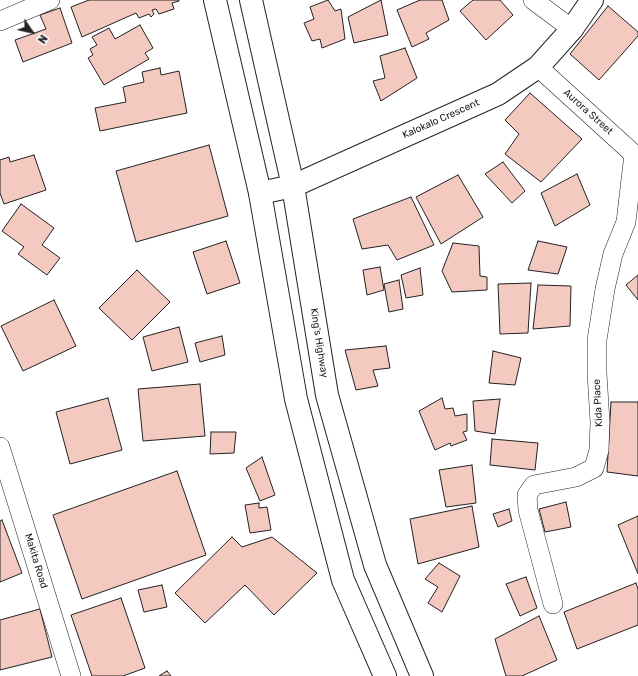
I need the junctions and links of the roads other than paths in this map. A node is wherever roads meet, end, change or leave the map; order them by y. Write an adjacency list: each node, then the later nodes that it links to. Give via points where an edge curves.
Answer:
1 (50, 0): 6 (street)
2 (215, 0): 11 (main road)
3 (251, 0): 10 (main road, King's Highway)
4 (533, 0): 7 (street)
5 (592, 0): 7 (main road, Kalokalo Crescent)
6 (0, 21)
7 (572, 29): 8 (main road, Kalokalo Crescent)
8 (538, 67): 9 (street, Aurora Street); 10 (main road, Kalokalo Crescent, via 498,94)
9 (636, 156): 13 (street, Kida Place, via 626,222 613,254 604,289 597,340 600,422 599,450 594,468 576,477 534,485 527,495 528,510)
10 (293, 186): 11 (main road, Kalokalo Crescent); 16 (main road, King's Highway, via 327,395 375,565)
11 (260, 193): 15 (main road, via 296,399 343,580)
12 (0, 446): 14 (street, Makita Road)
13 (553, 604)
14 (71, 676)
15 (385, 676)
16 (422, 676)

